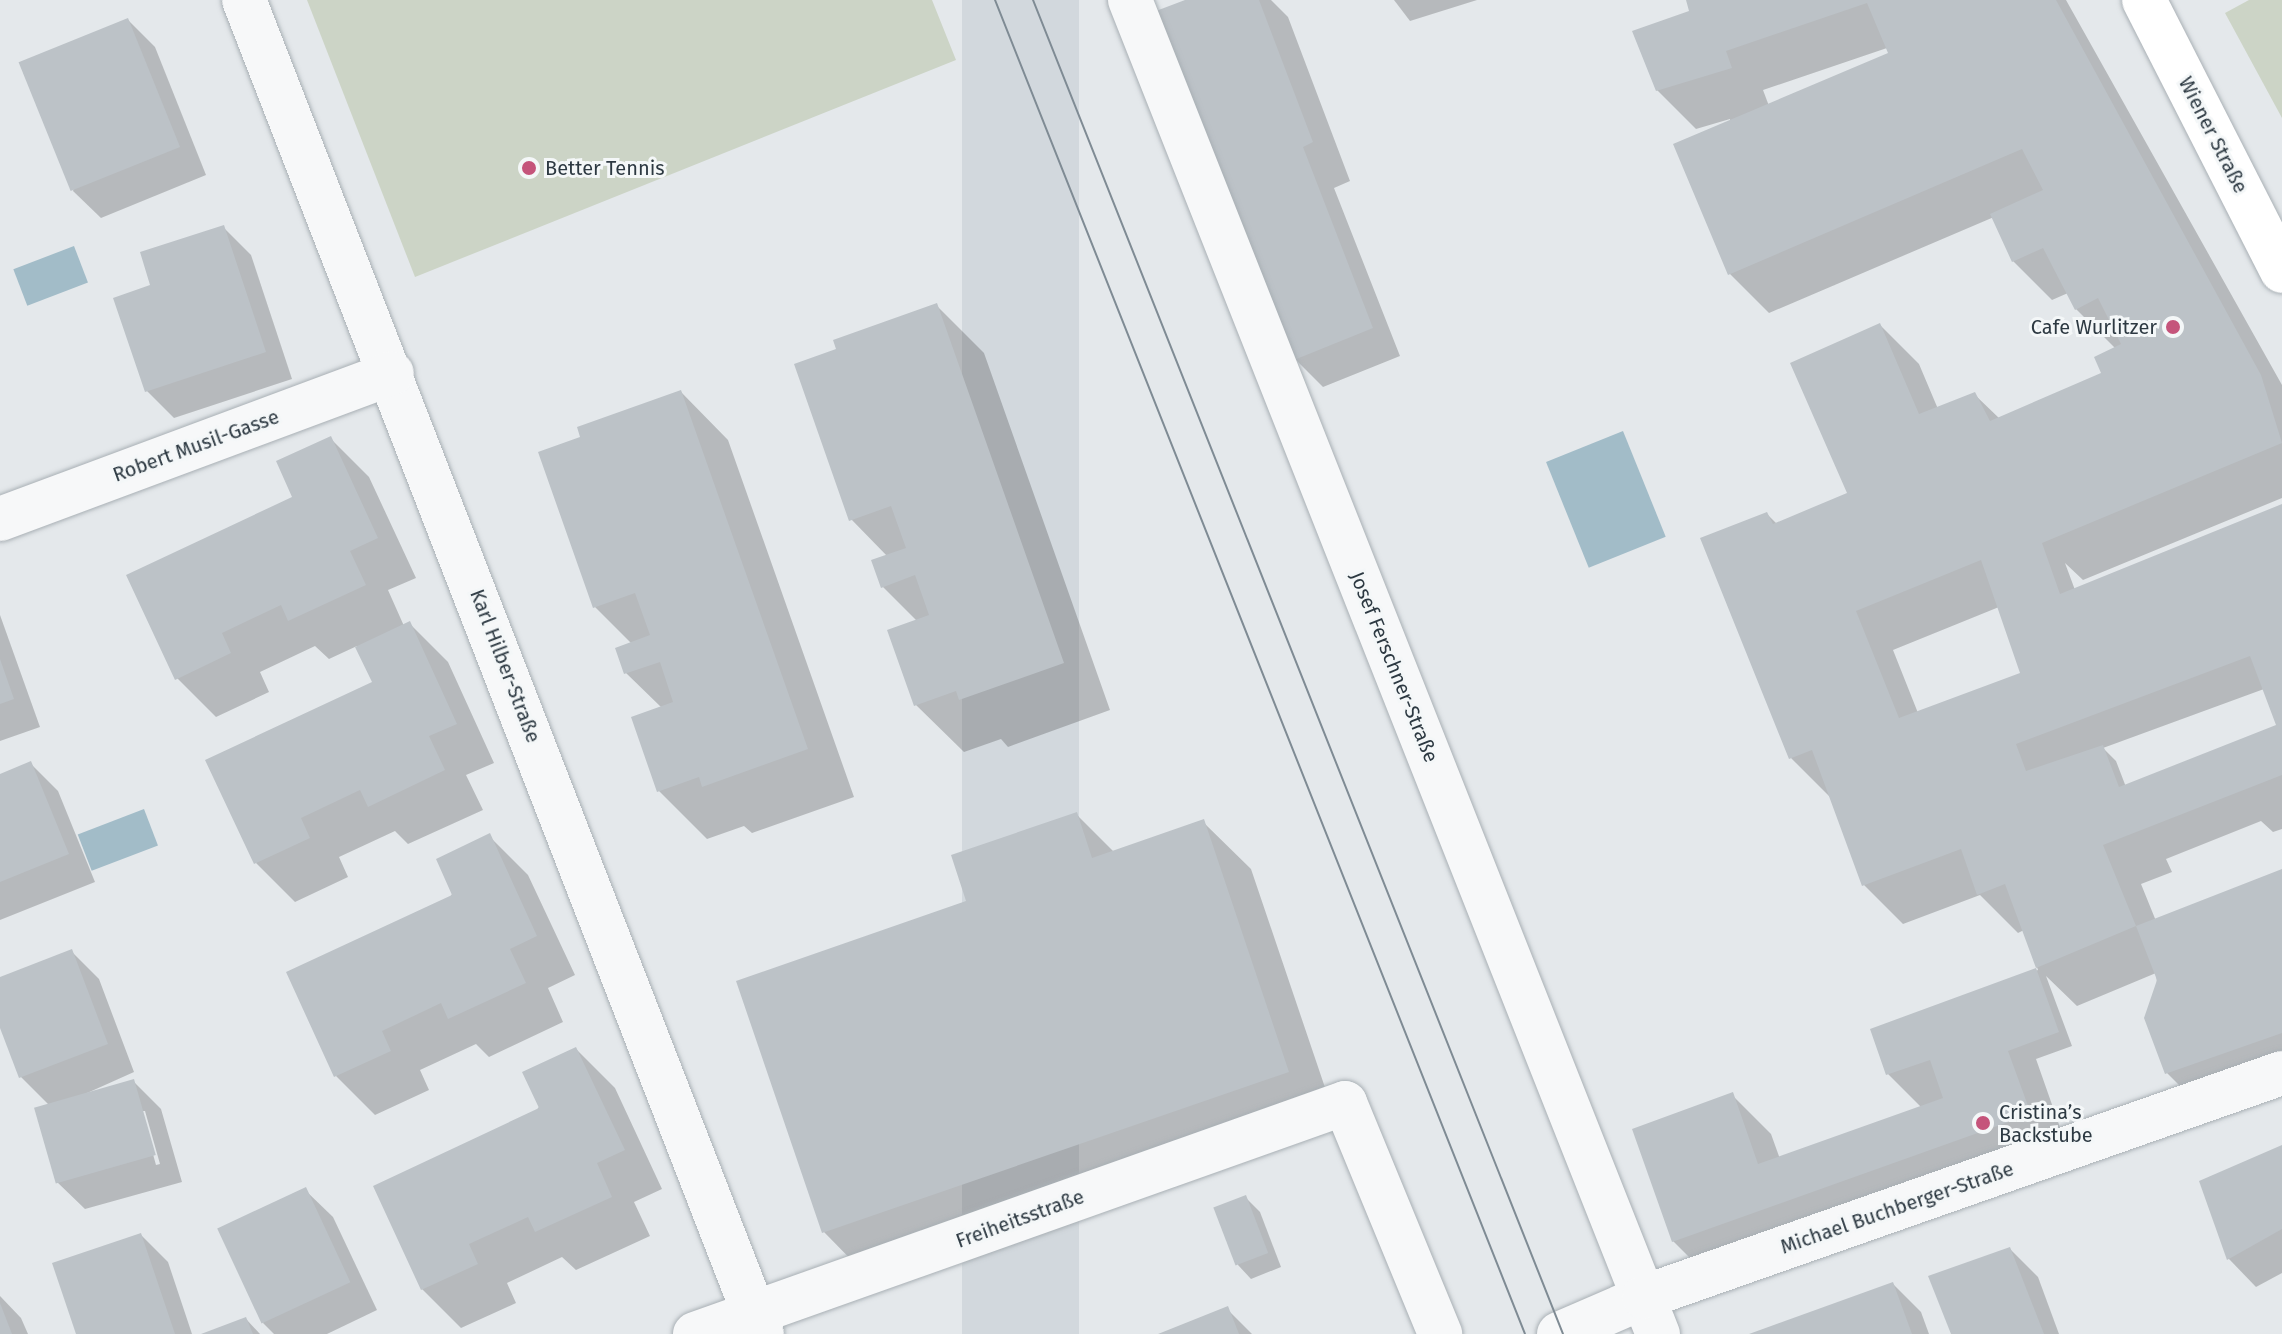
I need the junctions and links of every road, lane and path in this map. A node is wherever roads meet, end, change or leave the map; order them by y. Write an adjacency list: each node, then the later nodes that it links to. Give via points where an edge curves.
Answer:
1 (244, 0): 5 (street, Karl Hilber-Straße)
2 (1130, 0): 8 (street, Josef Ferschner-Straße)
3 (2144, 0): 4 (main road, Wiener Straße)
4 (2282, 271)
5 (392, 373): 6 (street, Robert Musil-Gasse); 9 (street, Karl Hilber-Straße)
6 (0, 519)
7 (2282, 1073): 8 (street, Michael Buchberger-Straße)
8 (1651, 1316): 12 (street, Michael Buchberger-Straße)
9 (758, 1324): 10 (street, Freiheitsstraße); 11 (street, Freiheitsstraße, via 1345,1103)
10 (695, 1334)
11 (1440, 1334)
12 (1559, 1334)

